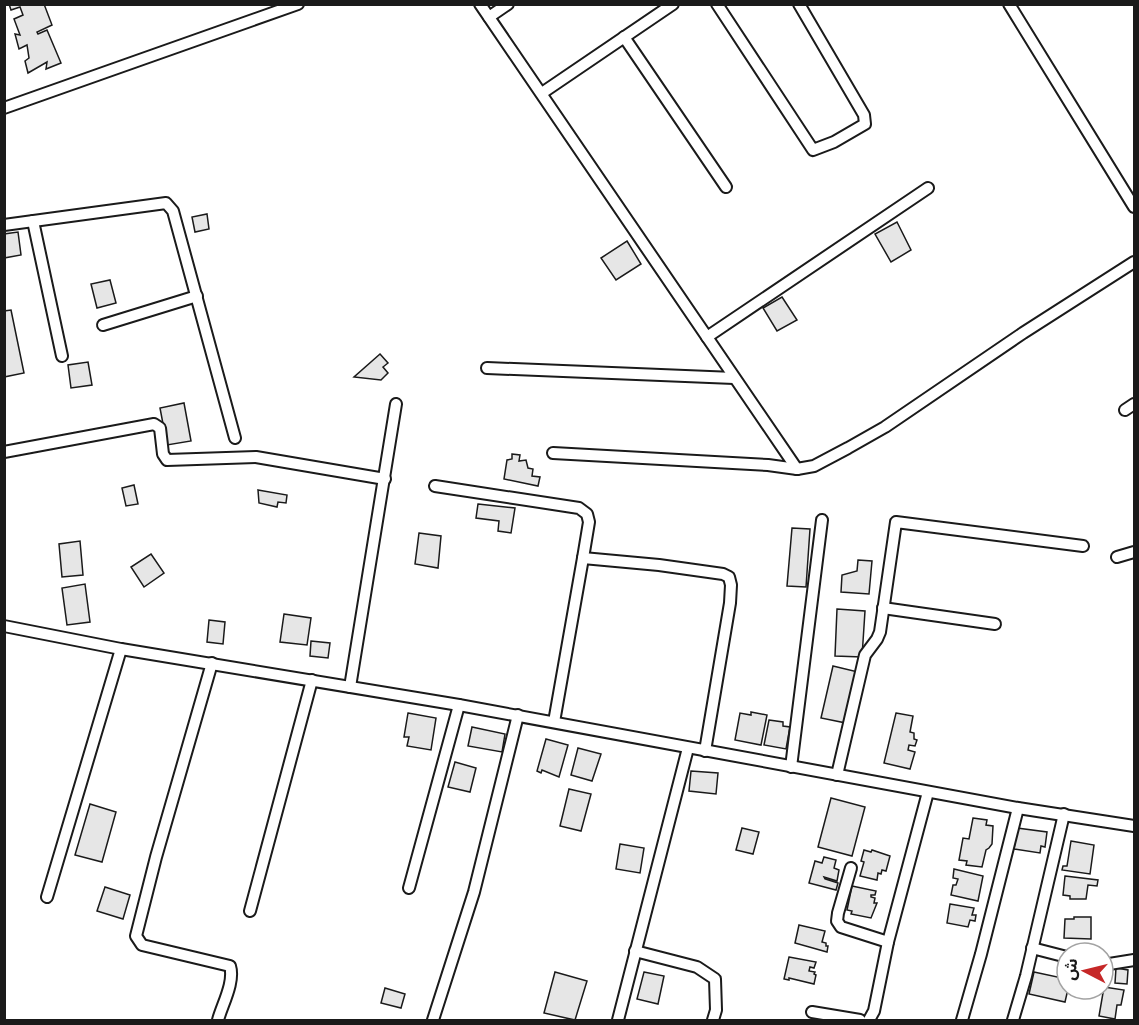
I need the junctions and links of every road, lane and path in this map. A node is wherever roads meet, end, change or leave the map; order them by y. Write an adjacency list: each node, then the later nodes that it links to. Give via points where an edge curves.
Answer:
1 (298, 4): 11 (street)
2 (480, 4): 8 (street)
3 (508, 4): 8 (street)
4 (673, 4): 9 (street)
5 (717, 4): 6 (street, via 813,150 834,142 866,120)
6 (799, 4)
7 (1009, 4): 14 (street)
8 (489, 17): 10 (street)
9 (624, 38): 10 (street); 12 (street)
10 (542, 93): 20 (street)
11 (4, 108)
12 (726, 187)
13 (928, 188): 20 (street)
14 (1134, 207)
15 (33, 221): 16 (street); 18 (street, via 166,203 174,211); 21 (street)
16 (4, 225)
17 (1134, 262): 28 (street, via 885,427 814,466)
18 (197, 296): 19 (street); 25 (street)
19 (103, 325)
20 (707, 337): 23 (street)
21 (62, 356)
22 (487, 368): 23 (street)
23 (734, 378): 28 (street)
24 (396, 404): 29 (street)
25 (235, 438)
26 (4, 452): 29 (street, via 154,424 160,428 167,460 256,457)
27 (553, 453): 28 (street)
28 (797, 469)
29 (385, 479): 42 (street)
30 (435, 486): 35 (street, via 579,508 587,514 589,522)
31 (822, 520): 48 (street)
32 (1083, 546): 36 (street, via 896,522)
33 (1134, 552): 34 (street)
34 (1117, 557)
35 (583, 558): 45 (street); 47 (street, via 670,566 729,577 730,603)
36 (884, 608): 37 (street); 49 (street, via 880,632 865,655)
37 (996, 624)
38 (4, 626): 39 (street)
39 (121, 649): 40 (street); 56 (street)
40 (212, 663): 41 (street); 65 (street, via 136,936 142,945 230,966 230,980)
41 (312, 680): 42 (street); 57 (street)
42 (350, 687): 43 (street)
43 (459, 705): 44 (street); 55 (street)
44 (518, 716): 45 (street); 66 (street, via 474,892)
45 (554, 722): 46 (street)
46 (688, 748): 47 (street); 60 (street)
47 (705, 751): 48 (street)
48 (790, 767): 49 (street)
49 (837, 775): 50 (street)
50 (928, 792): 51 (street); 58 (street)
51 (1018, 808): 52 (street); 71 (street)
52 (1064, 814): 53 (street); 59 (street)
53 (1134, 826)
54 (851, 868): 58 (street, via 837,921 841,927)
55 (409, 888)
56 (47, 897)
57 (250, 911)
58 (888, 942): 70 (street)
59 (1032, 948): 61 (street); 72 (street)
60 (635, 951): 67 (street); 68 (street, via 697,967 715,979)
61 (1055, 954)
62 (1134, 960): 63 (street)
63 (1115, 963)
64 (812, 1012): 69 (street)
65 (218, 1020)
66 (433, 1020)
67 (618, 1020)
68 (713, 1020)
69 (860, 1020)
70 (869, 1020)
71 (962, 1020)
72 (1012, 1020)

